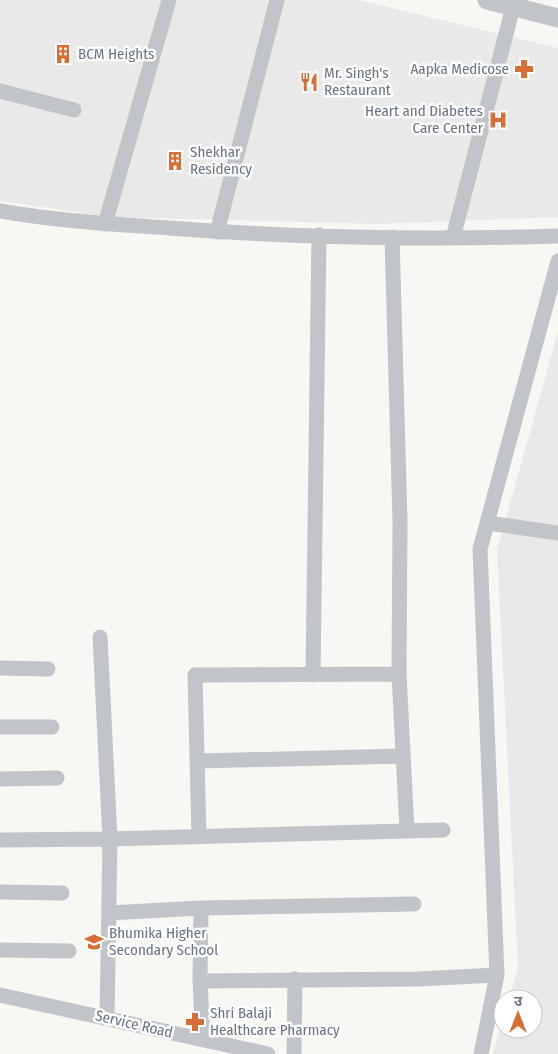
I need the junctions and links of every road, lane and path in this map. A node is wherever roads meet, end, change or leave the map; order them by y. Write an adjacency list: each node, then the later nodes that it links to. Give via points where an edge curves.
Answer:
1 (168, 0): 9 (street)
2 (277, 0): 10 (street)
3 (487, 0): 4 (street)
4 (513, 7): 5 (street); 14 (street)
5 (558, 18)
6 (0, 91): 7 (street)
7 (74, 110)
8 (0, 211): 9 (street, via 52,220)
9 (105, 224): 10 (street)
10 (217, 232): 11 (street)
11 (319, 235): 13 (street); 22 (street)
12 (558, 236): 14 (street)
13 (392, 237): 14 (street); 21 (street, via 400,521)
14 (453, 238)
15 (558, 261): 16 (street)
16 (488, 523): 17 (street); 41 (street, via 480,549)
17 (558, 533)
18 (100, 637): 32 (street)
19 (0, 668): 20 (street)
20 (48, 669)
21 (399, 674): 22 (street); 25 (street)
22 (313, 675): 26 (street, via 195,675)
23 (0, 727): 24 (street)
24 (52, 727)
25 (403, 756): 26 (street); 30 (street)
26 (199, 761): 31 (street)
27 (57, 778): 28 (street)
28 (0, 779)
29 (443, 830): 30 (street)
30 (408, 831): 31 (street)
31 (200, 837): 32 (street)
32 (110, 839): 33 (street); 38 (street)
33 (0, 840)
34 (0, 892): 35 (street)
35 (62, 893)
36 (414, 904): 37 (street)
37 (201, 908): 38 (street); 43 (street)
38 (109, 913): 45 (street)
39 (0, 950): 40 (street)
40 (69, 950)
41 (497, 975): 42 (street); 49 (street)
42 (295, 979): 43 (street); 48 (street)
43 (200, 981): 46 (street)
44 (0, 995): 45 (street, Service Road)
45 (107, 1018): 46 (street, Service Road)
46 (203, 1040): 47 (street, Service Road)
47 (268, 1054)
48 (294, 1054)
49 (481, 1054)

